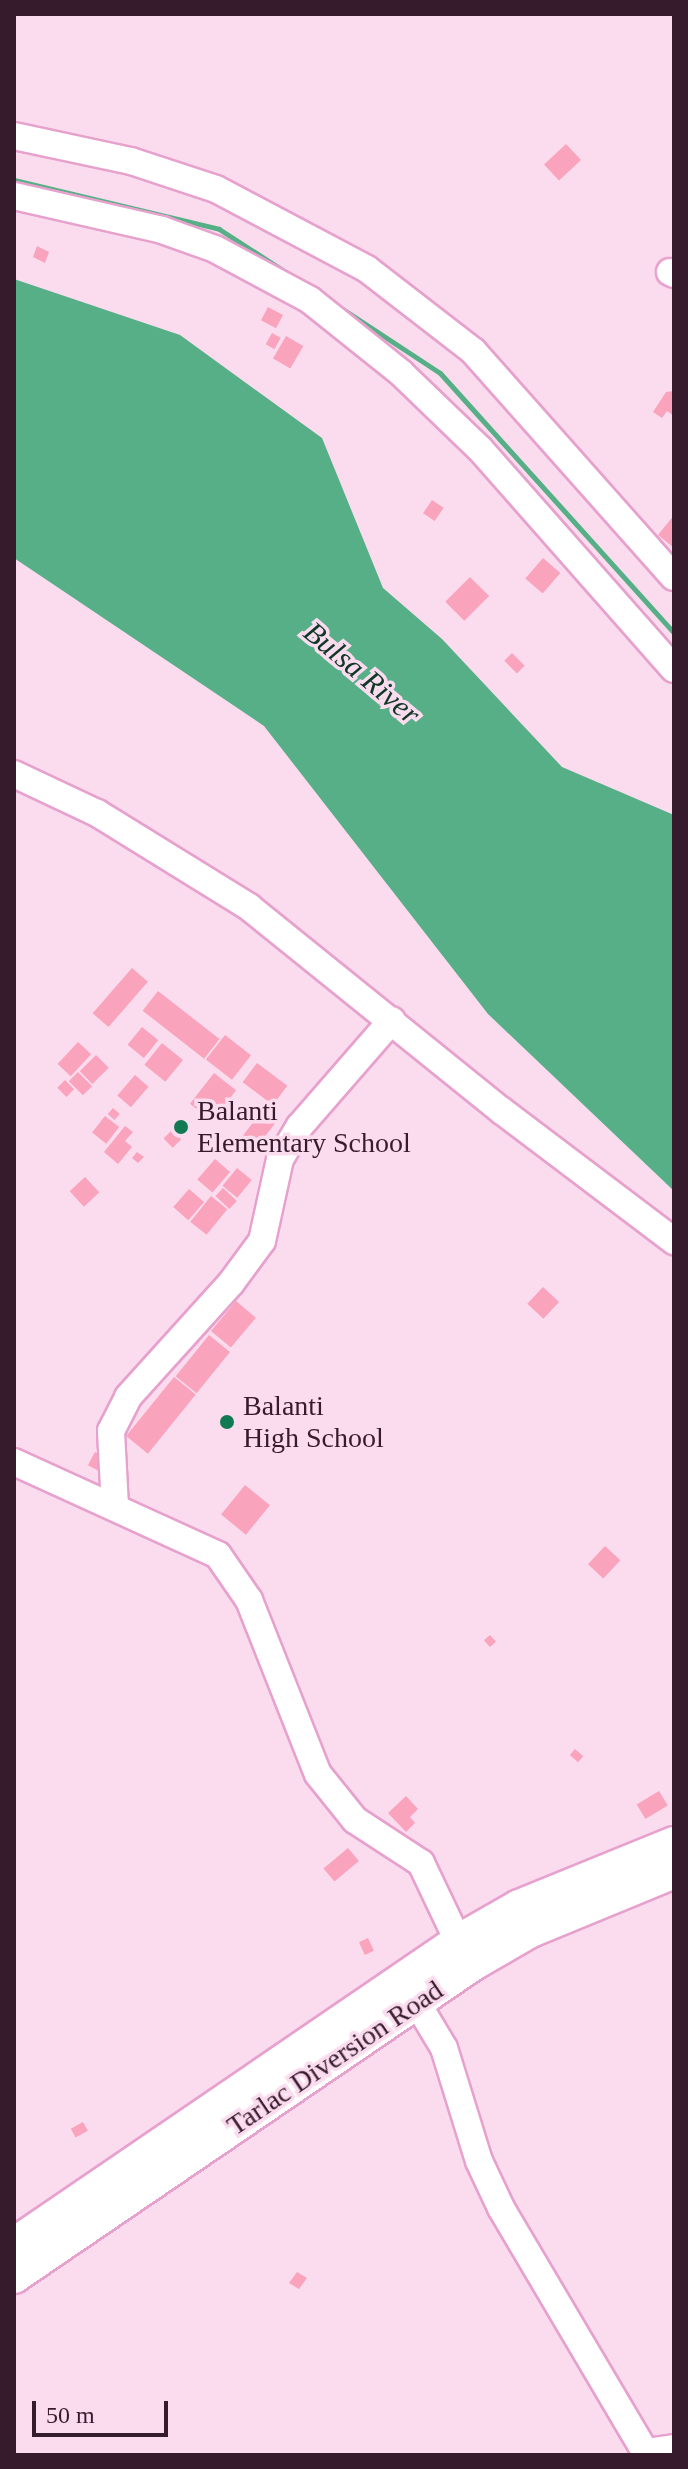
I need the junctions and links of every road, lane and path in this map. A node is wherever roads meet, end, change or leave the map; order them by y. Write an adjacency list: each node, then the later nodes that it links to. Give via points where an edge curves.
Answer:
1 (14, 136): 3 (street, via 193,180 259,208 367,269 473,351)
2 (14, 196): 4 (street, via 162,230 215,249 310,300 401,373 480,449)
3 (674, 577)
4 (674, 669)
5 (14, 774): 6 (street, via 97,813 194,870)
6 (392, 1020): 7 (street); 9 (street, via 300,1126 280,1159 262,1241 128,1397 111,1431)
7 (674, 1241)
8 (14, 1462): 9 (street)
9 (115, 1506): 12 (street, via 188,1537 218,1555 236,1575 318,1774 355,1820 421,1863)
10 (674, 1843): 12 (main road, Tarlac Diversion Road, via 519,1906)
11 (674, 1872): 12 (main road, Tarlac Diversion Road)
12 (465, 1953): 13 (main road, Tarlac Diversion Road)
13 (409, 1991): 14 (main road, Tarlac Diversion Road); 15 (main road, Tarlac Diversion Road); 17 (street, via 444,2048 479,2161 501,2208)
14 (14, 2244)
15 (14, 2277)
16 (674, 2448): 17 (street)
17 (646, 2453)

